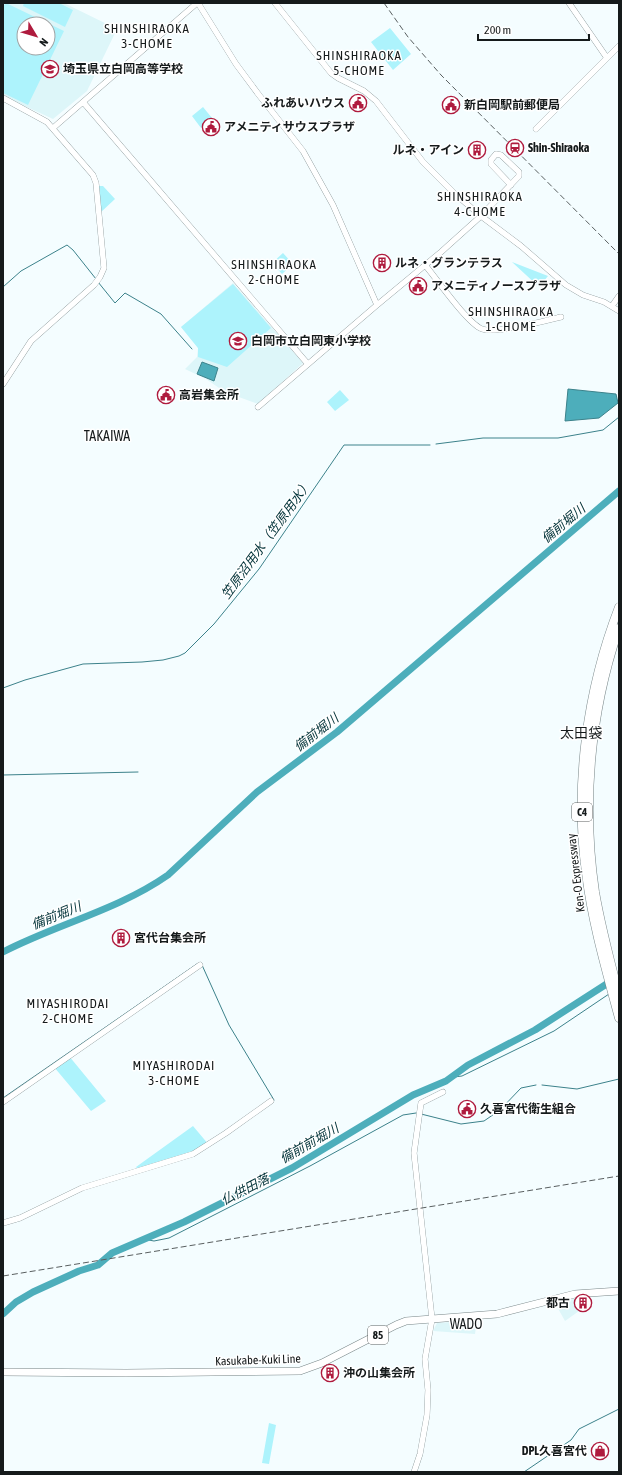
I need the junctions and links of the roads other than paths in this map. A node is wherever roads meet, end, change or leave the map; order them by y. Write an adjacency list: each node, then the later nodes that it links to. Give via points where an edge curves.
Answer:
1 (198, 3): 7 (street); 14 (street, via 236,64 303,151 332,205)
2 (275, 3): 11 (street, via 331,73 376,101 423,162)
3 (569, 3): 5 (street)
4 (619, 46): 5 (street)
5 (607, 58): 9 (street)
6 (3, 98): 8 (street, via 47,122)
7 (83, 102): 8 (street); 18 (street)
8 (53, 128): 19 (street, via 89,170 96,183 104,268 94,285 31,341)
9 (536, 129)
10 (511, 185): 10 (street, via 519,176 519,172 501,155 496,154 490,160 491,164); 11 (street)
11 (481, 216): 12 (street); 15 (street, via 521,246 566,286)
12 (426, 265): 14 (street); 17 (street, via 471,321 482,329 498,330)
13 (619, 296): 15 (street)
14 (376, 304): 18 (street)
15 (612, 306): 16 (street)
16 (619, 311)
17 (561, 317)
18 (308, 364): 20 (street)
19 (3, 384)
20 (258, 407)
21 (619, 607): 25 (highway, Ken-O Expressway / C4, via 600,663 593,695 582,795 589,893 599,944)
22 (619, 628): 24 (highway, Ken-O Expressway / C4, via 600,697 589,792 590,847 596,892)
23 (200, 965): 28 (street)
24 (619, 995)
25 (619, 1018)
26 (443, 1092): 31 (street, via 421,1103 414,1147)
27 (271, 1101): 29 (street, via 226,1134 193,1154 82,1188 20,1218)
28 (3, 1102)
29 (3, 1223)
30 (619, 1291): 31 (main road, Kasukabe-Kuki Line / 85, via 575,1294 497,1314)
31 (432, 1319): 32 (main road, Kasukabe-Kuki Line / 85, via 396,1324 322,1364 300,1371); 33 (street, via 425,1359 427,1415)
32 (3, 1372)
33 (414, 1472)

